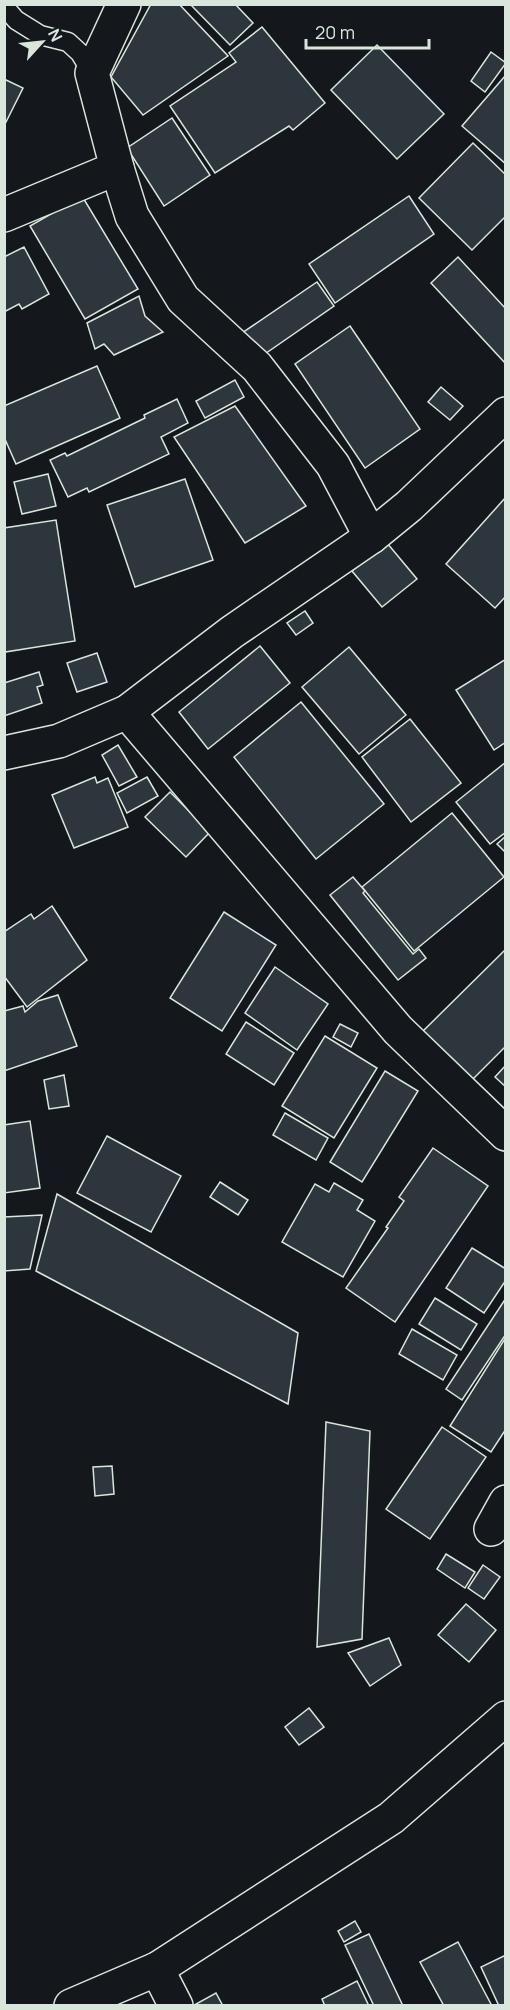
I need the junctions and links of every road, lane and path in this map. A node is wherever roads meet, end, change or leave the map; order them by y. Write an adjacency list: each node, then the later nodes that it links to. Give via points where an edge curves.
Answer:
1 (124, 4): 3 (street)
2 (4, 6): 3 (lane, via 16,20 40,35 68,42)
3 (92, 73): 4 (street)
4 (117, 168): 5 (street); 7 (street, via 132,216 183,299 257,367 333,465)
5 (4, 215)
6 (506, 414): 7 (street)
7 (371, 537): 8 (street, via 232,632)
8 (127, 712): 9 (street, via 59,741); 10 (street, via 398,1029)
9 (4, 753)
10 (506, 1134)
11 (506, 1718): 12 (street, via 391,1818)
12 (157, 1969): 13 (street); 14 (street)
13 (71, 2006)
14 (176, 2006)

